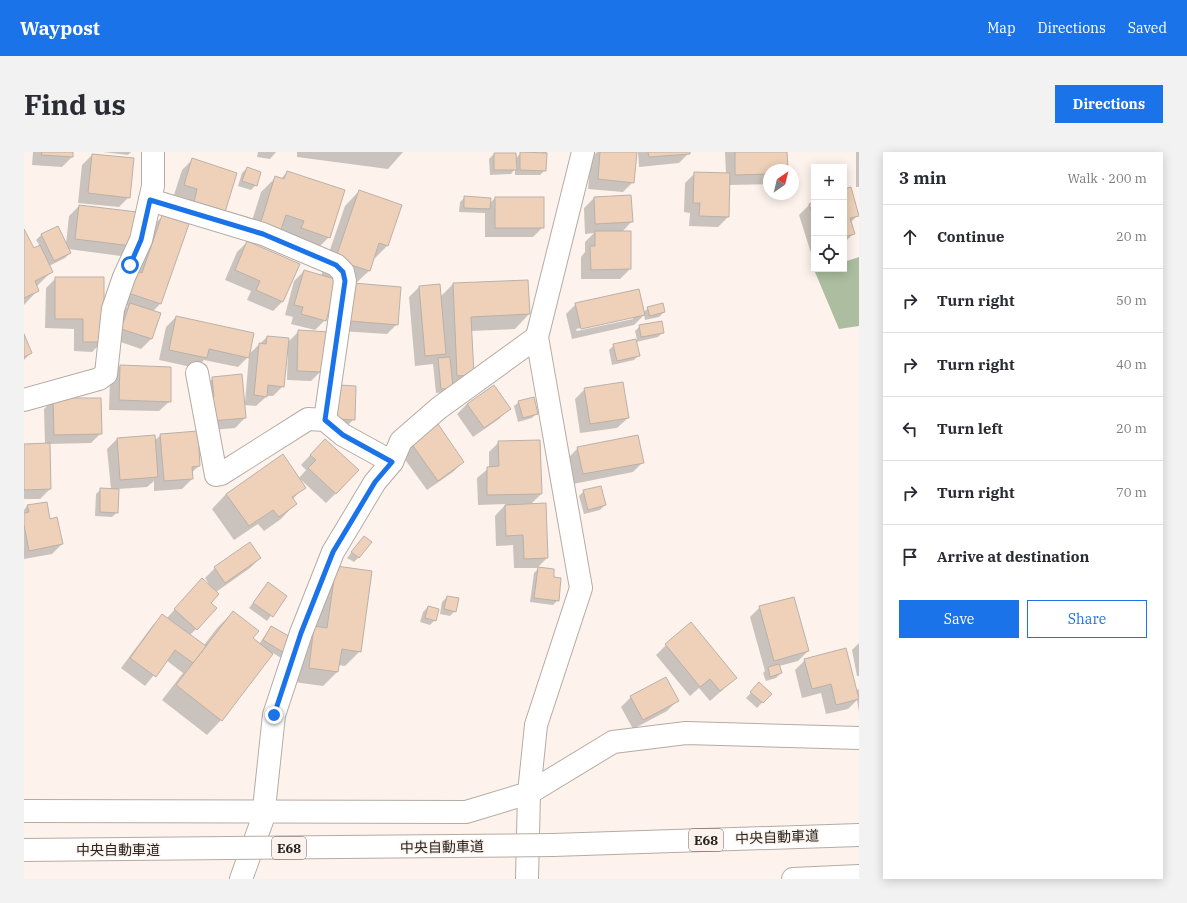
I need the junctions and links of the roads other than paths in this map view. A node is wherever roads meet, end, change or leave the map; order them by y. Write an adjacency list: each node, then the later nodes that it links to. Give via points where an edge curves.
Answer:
1 (153, 152): 3 (main road, via 153,186)
2 (583, 152): 4 (main road)
3 (150, 200): 6 (main road, via 141,240 113,309 106,374 99,379); 7 (main road, via 263,234 336,265 343,272 345,281)
4 (536, 337): 8 (main road, via 438,408 401,441); 10 (main road, via 581,588 536,725)
5 (197, 373): 7 (main road, via 216,475 308,419)
6 (24, 400)
7 (325, 420): 8 (main road, via 343,435)
8 (392, 462): 12 (main road, via 375,482 333,552 301,633 274,715)
9 (859, 738): 10 (main road, via 686,733 613,742)
10 (529, 793): 12 (main road, via 466,812); 17 (main road)
11 (24, 811): 12 (main road)
12 (264, 811): 16 (main road, via 264,818)
13 (859, 834): 14 (main road, 中央自動車道 / E68, bridge, via 553,845)
14 (24, 850)
15 (859, 876): 18 (main road)
16 (241, 879)
17 (528, 879)
18 (793, 879)

